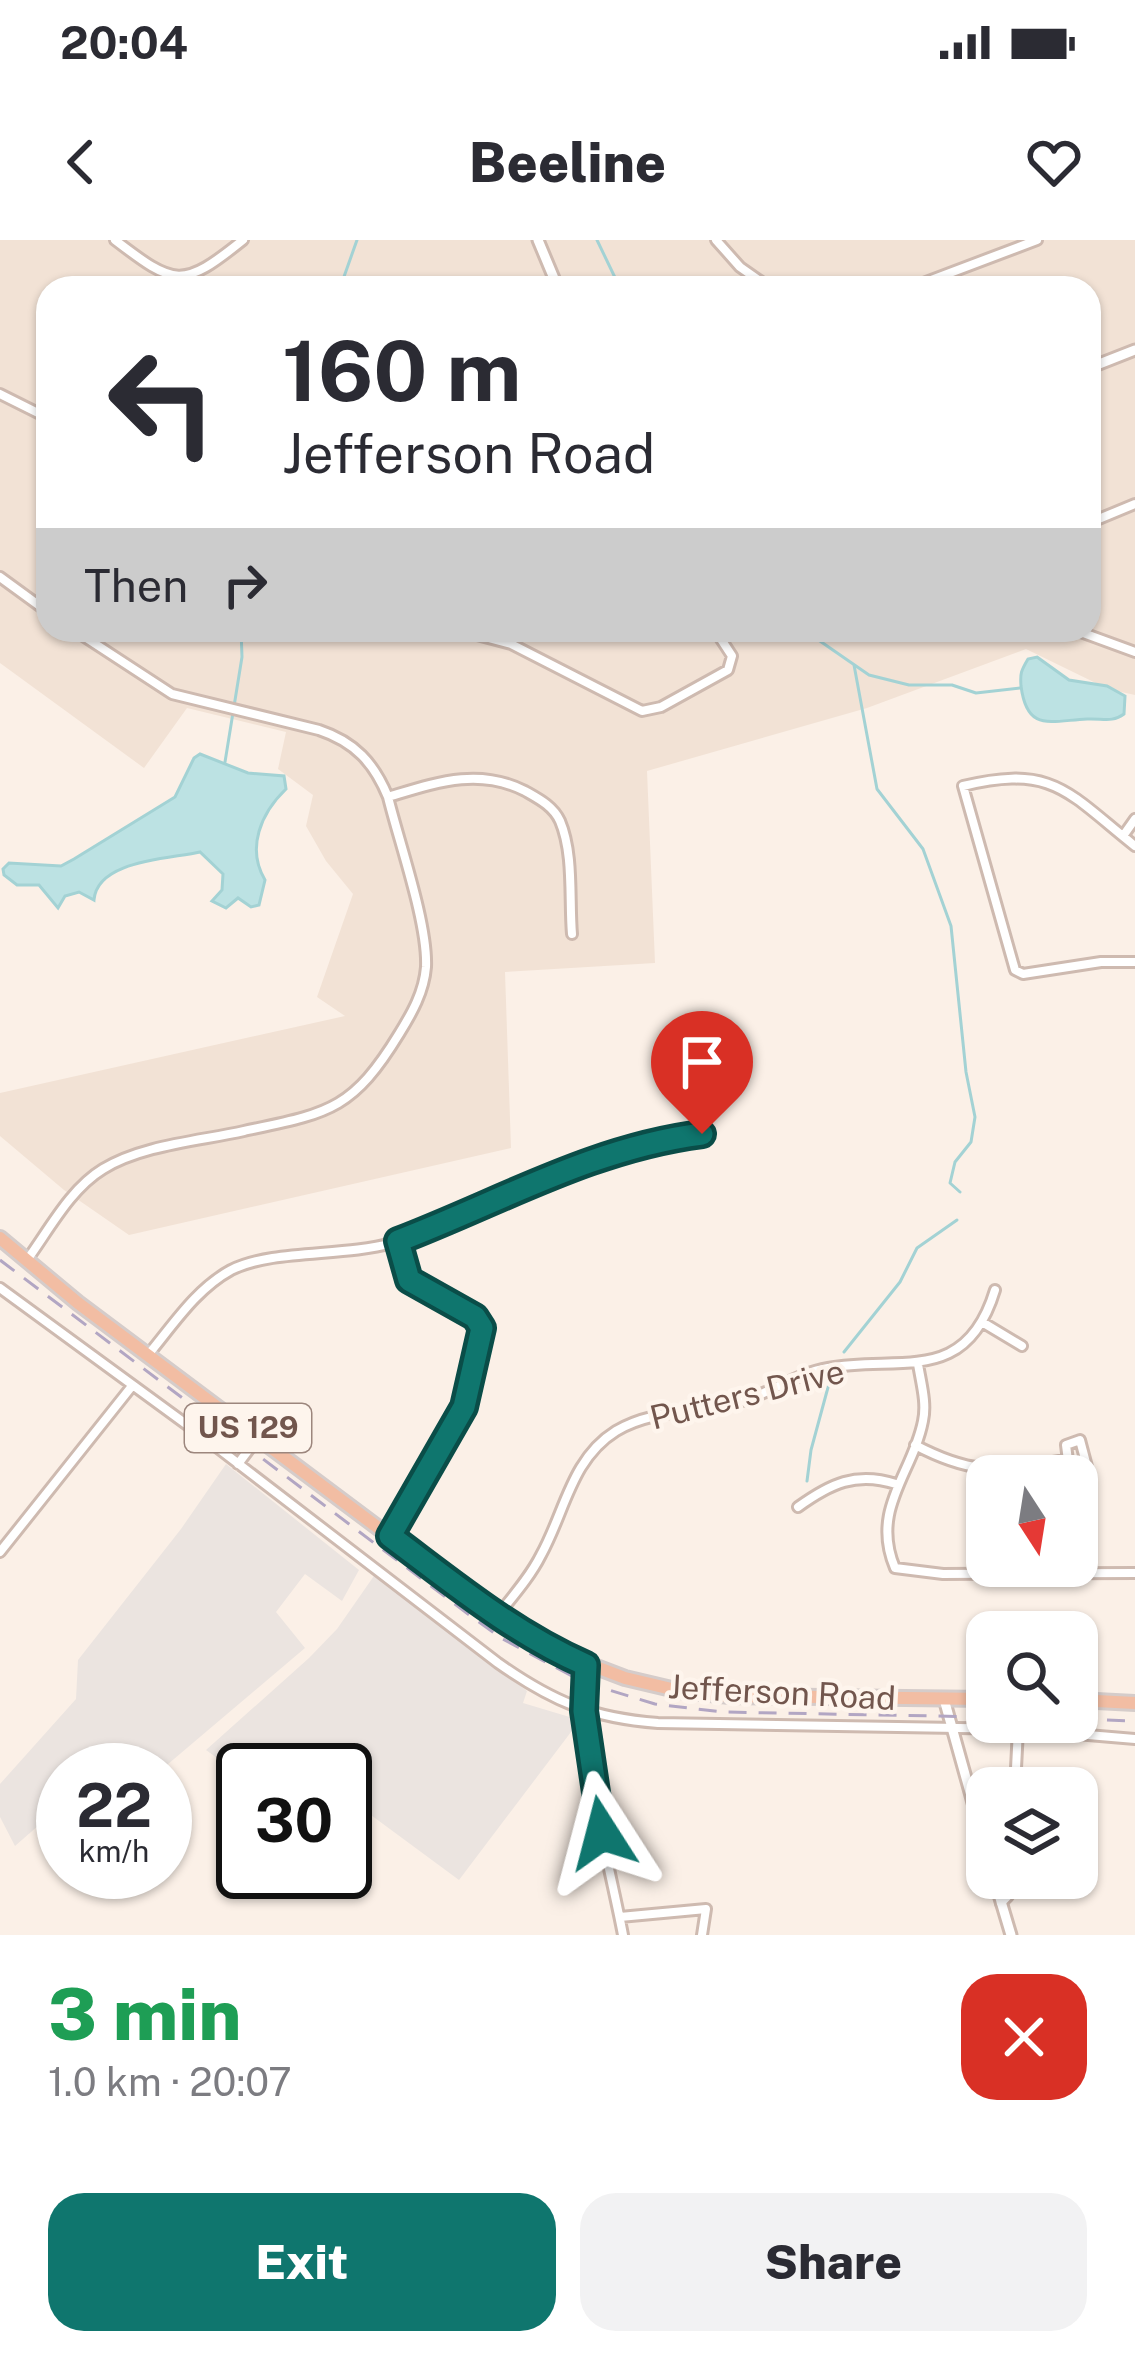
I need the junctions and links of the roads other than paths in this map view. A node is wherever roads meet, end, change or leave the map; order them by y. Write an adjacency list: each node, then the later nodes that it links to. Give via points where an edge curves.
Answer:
1 (115, 240): 6 (street)
2 (243, 240): 7 (street)
3 (538, 240): 8 (street)
4 (716, 240): 9 (street)
5 (1037, 240): 10 (street)
6 (177, 276)
7 (184, 276)
8 (553, 276)
9 (752, 276)
10 (942, 276)
11 (1135, 350): 12 (street)
12 (1101, 363)
13 (0, 394): 14 (street)
14 (36, 412)
15 (1135, 504): 16 (street)
16 (1101, 518)
17 (0, 578): 18 (street)
18 (36, 604)
19 (1101, 640): 24 (street)
20 (92, 642): 25 (street, via 172,694 335,736 372,765)
21 (503, 642): 23 (street)
22 (723, 642): 23 (street, via 732,656 723,674 638,711)
23 (511, 644)
24 (1135, 652)
25 (388, 797): 29 (street, via 472,777 511,784 548,805 565,836); 34 (street, via 426,968 412,1012 371,1078 324,1113 109,1165 76,1191)
26 (1135, 819): 27 (street)
27 (1124, 836): 28 (street); 30 (street, via 1043,779 963,786 1016,970)
28 (1135, 845)
29 (572, 934)
30 (1135, 962)
31 (702, 1134): 33 (street, via 622,1148)
32 (0, 1238): 34 (highway, Jefferson Road / US 129)
33 (398, 1241): 39 (street, via 231,1270 200,1292); 50 (street, via 409,1280 482,1328 464,1407)
34 (26, 1262): 39 (highway, Jefferson Road / US 129)
35 (0, 1288): 41 (street)
36 (995, 1290): 37 (street)
37 (982, 1322): 38 (street); 40 (street, Putters Drive, via 956,1348)
38 (1022, 1346)
39 (148, 1355): 42 (highway, Jefferson Road / US 129)
40 (918, 1364): 43 (street, via 924,1416); 53 (street, Putters Drive, via 826,1368 738,1402 621,1428 580,1467 542,1555)
41 (132, 1385): 46 (street); 51 (street)
42 (259, 1436): 46 (street); 50 (highway, Jefferson Road / US 129)
43 (915, 1445): 47 (street); 48 (street)
44 (1067, 1455): 45 (street, via 1066,1444 1080,1440)
45 (1084, 1455)
46 (238, 1464): 59 (street, via 533,1688)
47 (966, 1467)
48 (896, 1484): 49 (street, via 850,1479); 52 (street, via 890,1517 898,1570)
49 (798, 1508)
50 (390, 1536): 53 (highway, Jefferson Road / US 129)
51 (0, 1552)
52 (1135, 1573)
53 (497, 1616): 54 (highway, Jefferson Road / US 129)
54 (586, 1665): 55 (highway, Jefferson Road / US 129, via 707,1694); 59 (street)
55 (944, 1699): 56 (highway, Jefferson Road / US 129); 60 (street)
56 (966, 1699)
57 (1098, 1701): 58 (highway)
58 (1135, 1703)
59 (584, 1711): 60 (street, via 658,1723); 68 (street)
60 (950, 1727): 61 (street); 64 (street)
61 (966, 1727)
62 (1098, 1736): 63 (street)
63 (1135, 1739)
64 (966, 1781)
65 (1000, 1899): 67 (street)
66 (1005, 1899): 67 (street)
67 (1001, 1903): 69 (street)
68 (620, 1917): 70 (street); 71 (street, via 706,1909)
69 (1009, 1934)
70 (623, 1935)
71 (702, 1935)

